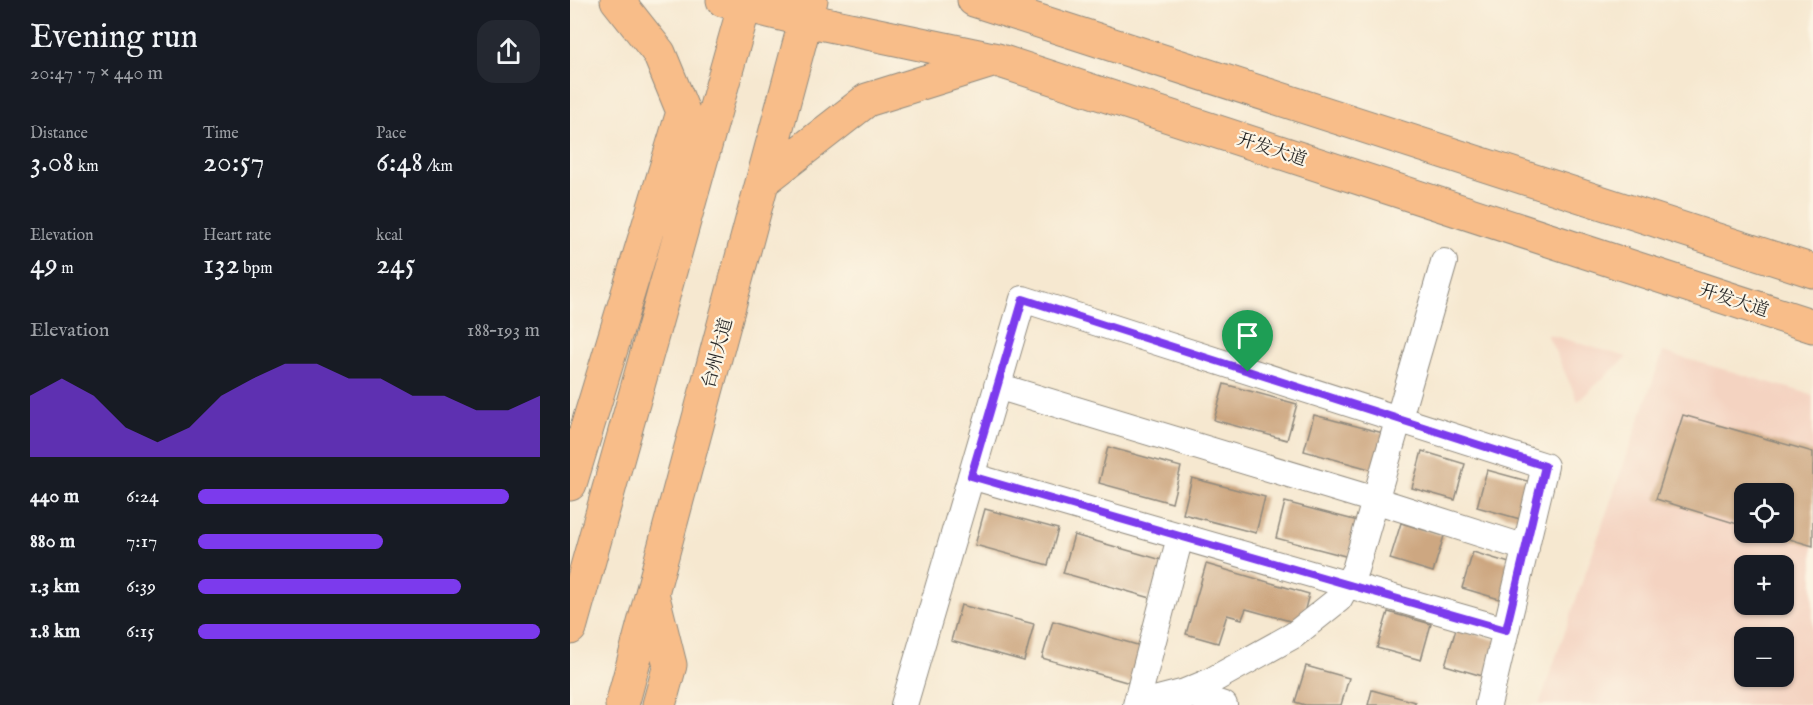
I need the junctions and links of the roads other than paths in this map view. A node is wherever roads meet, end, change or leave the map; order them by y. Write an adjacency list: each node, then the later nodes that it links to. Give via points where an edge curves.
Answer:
1 (617, 0): 6 (main road, via 659,53)
2 (980, 1): 10 (main road)
3 (738, 2): 4 (main road, 开发大道); 7 (main road)
4 (808, 10): 5 (main road, 开发大道); 8 (main road, 台州大道)
5 (996, 60): 8 (main road, via 867,100); 11 (main road, 开发大道)
6 (683, 112): 7 (main road); 15 (main road)
7 (702, 158): 21 (main road)
8 (763, 181): 20 (main road, 台州大道)
9 (1444, 262): 13 (lane)
10 (1813, 271)
11 (1813, 326)
12 (997, 386): 13 (lane, via 1023,299); 14 (lane); 16 (lane)
13 (1398, 421): 16 (lane); 18 (lane, via 1545,466)
14 (971, 476): 19 (lane); 26 (lane)
15 (570, 484)
16 (1375, 500): 18 (lane); 19 (lane)
17 (1179, 541): 27 (lane)
18 (1526, 548): 22 (lane)
19 (1348, 584): 22 (lane); 23 (lane, via 1339,599 1294,635)
20 (652, 594): 24 (main road, 台州大道); 25 (main road, via 670,665)
21 (570, 628)
22 (1506, 630): 30 (lane)
23 (1184, 699): 28 (lane, via 1150,701); 29 (lane)
24 (622, 705)
25 (659, 705)
26 (904, 705)
27 (1136, 705)
28 (1144, 705)
29 (1224, 705)
30 (1488, 705)

